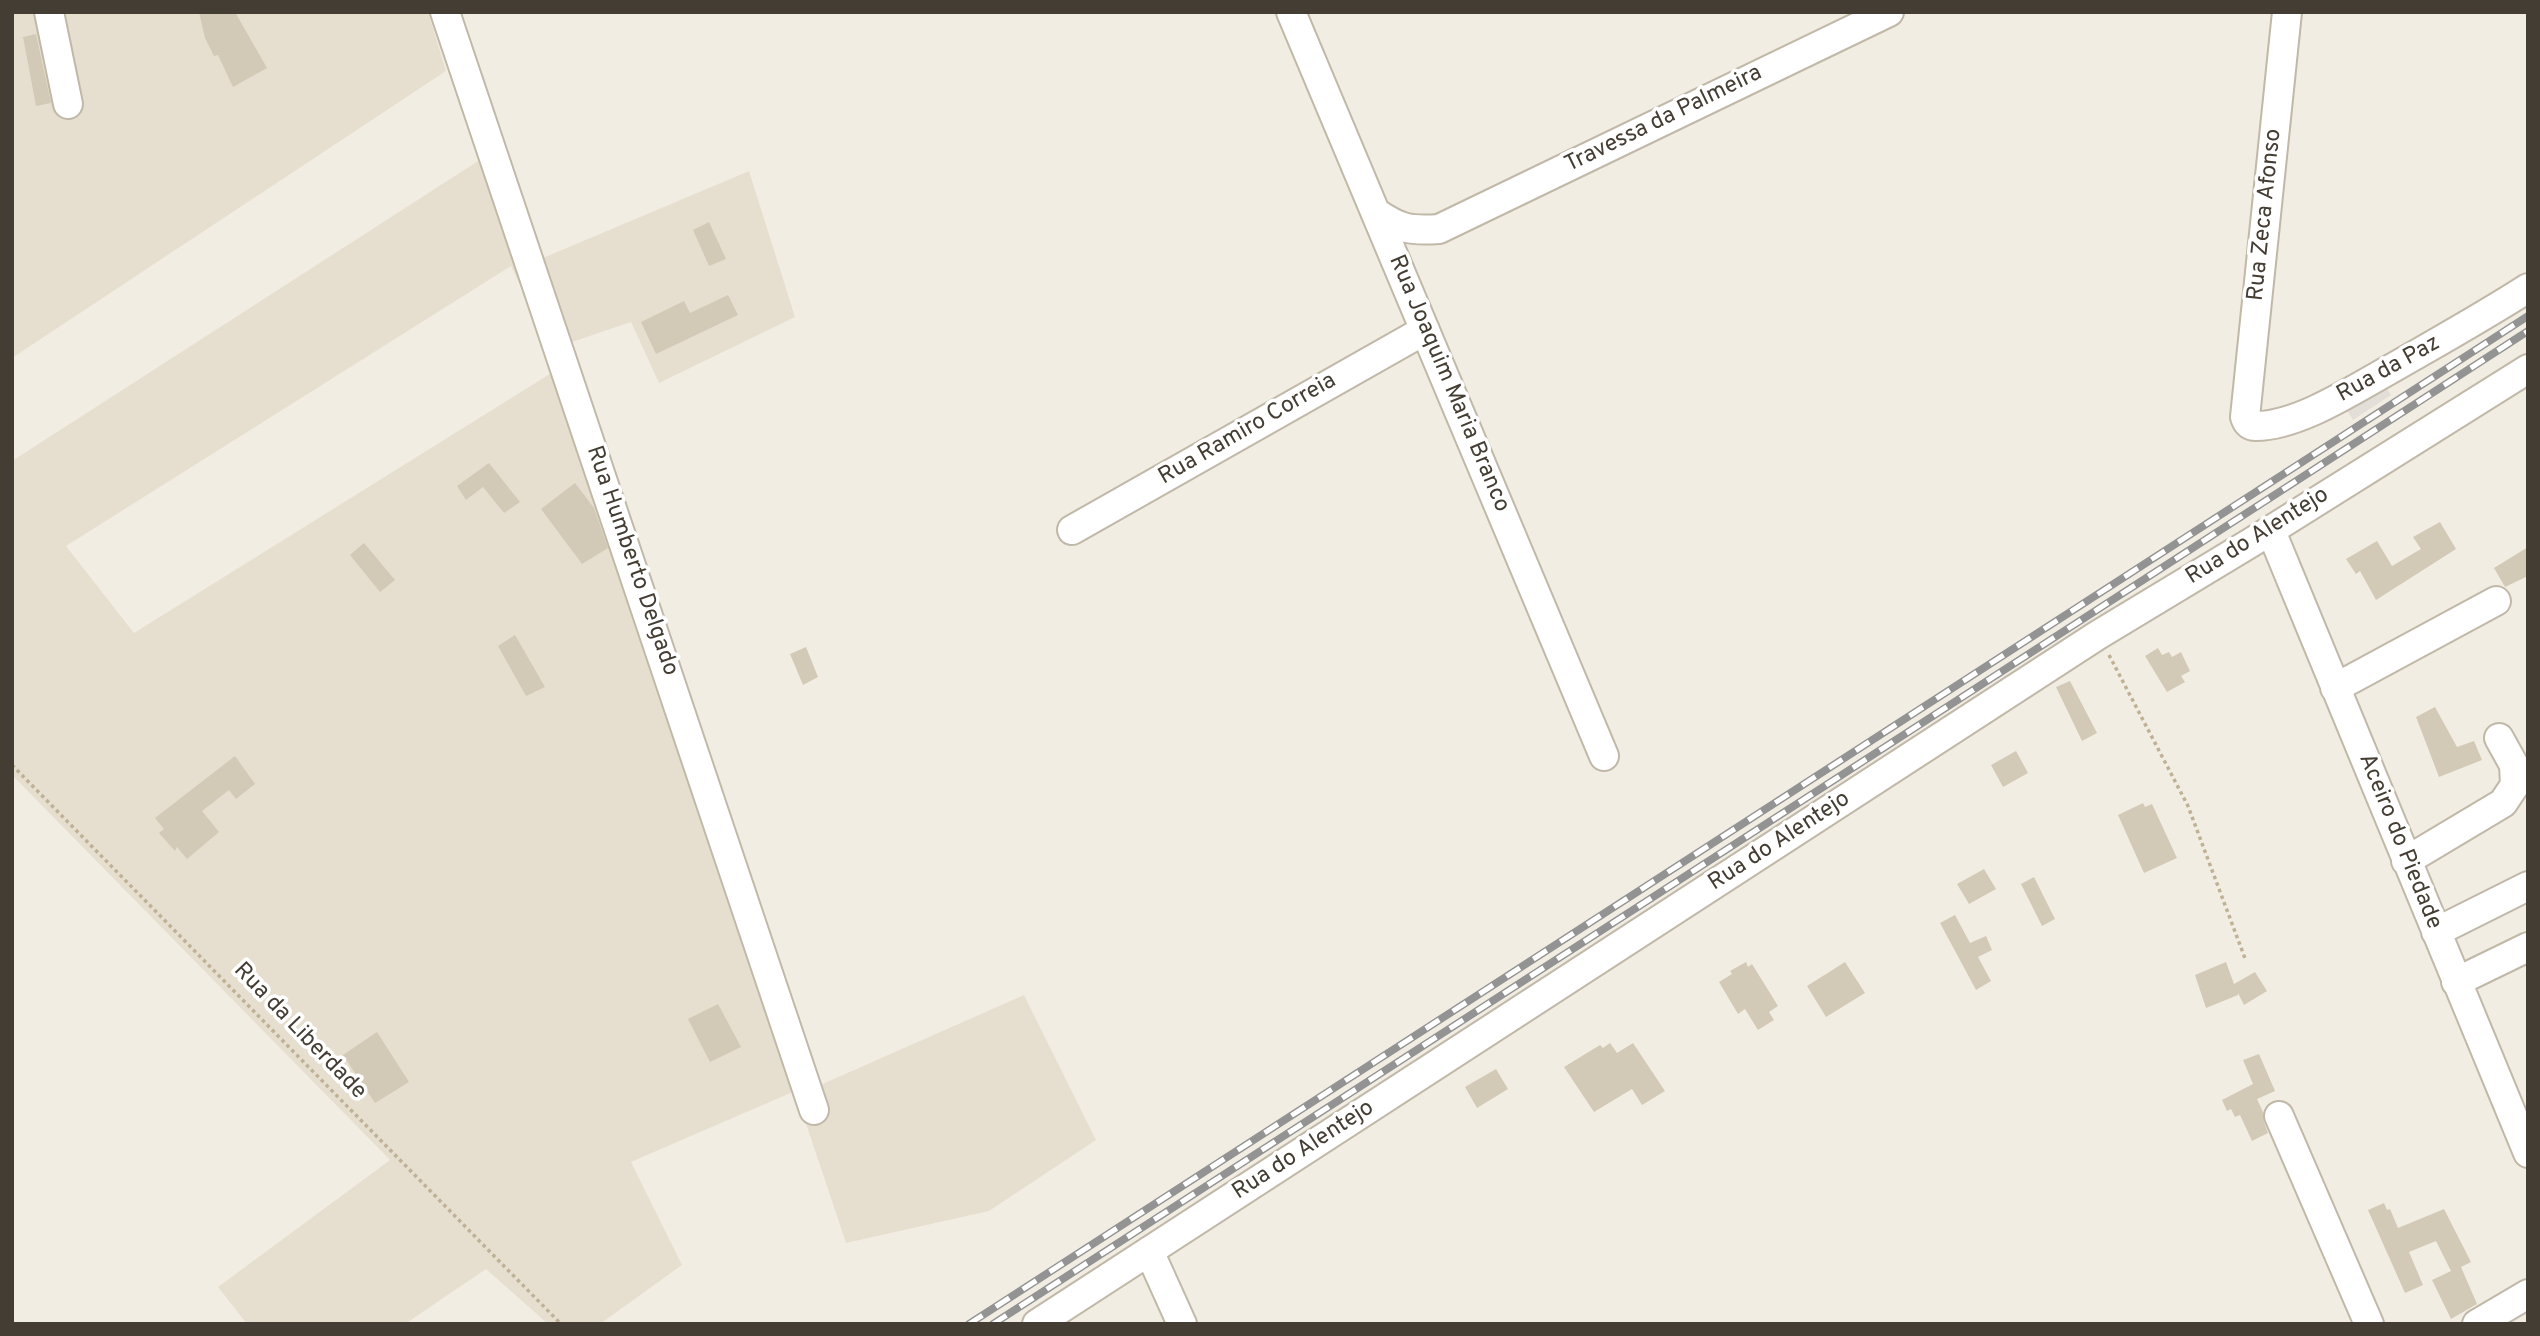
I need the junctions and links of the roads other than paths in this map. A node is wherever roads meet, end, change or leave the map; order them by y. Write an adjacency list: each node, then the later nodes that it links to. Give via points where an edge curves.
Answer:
1 (48, 12): 6 (street)
2 (445, 12): 25 (street, Rua Humberto Delgado)
3 (1291, 12): 7 (street, Rua Joaquim Maria Branco)
4 (1888, 12): 8 (street, Travessa da Palmeira)
5 (2287, 12): 13 (street, Rua Zeca Afonso)
6 (68, 104)
7 (1375, 212): 8 (street, Travessa da Palmeira, via 1412,231); 9 (street, Rua Joaquim Maria Branco)
8 (1439, 229): 9 (street, Travessa da Palmeira, via 1416,240 1407,254)
9 (1403, 277): 11 (street, Rua Joaquim Maria Branco)
10 (2528, 288): 13 (street, Rua da Paz, via 2327,404 2256,426)
11 (1425, 330): 14 (street, Rua Ramiro Correia); 19 (street, Rua Joaquim Maria Branco)
12 (2528, 369): 15 (street, Rua do Alentejo)
13 (2245, 417)
14 (1072, 530)
15 (2271, 531): 17 (street, Aceiro do Piedade); 28 (street, Rua do Alentejo, via 2098,635)
16 (2496, 601): 17 (street)
17 (2335, 688): 20 (street, Aceiro do Piedade)
18 (2499, 738): 20 (street, via 2514,765 2515,785 2503,803)
19 (1604, 757)
20 (2406, 861): 22 (street, Aceiro do Piedade)
21 (2528, 886): 22 (street)
22 (2436, 932): 24 (street, Aceiro do Piedade)
23 (2528, 947): 24 (street)
24 (2456, 982): 27 (street, Aceiro do Piedade)
25 (814, 1110)
26 (2279, 1116): 32 (street)
27 (2528, 1153)
28 (1149, 1251): 30 (street, Rua do Alentejo); 31 (street)
29 (2528, 1294): 33 (street)
30 (1037, 1324)
31 (1182, 1324)
32 (2369, 1324)
33 (2477, 1324)

